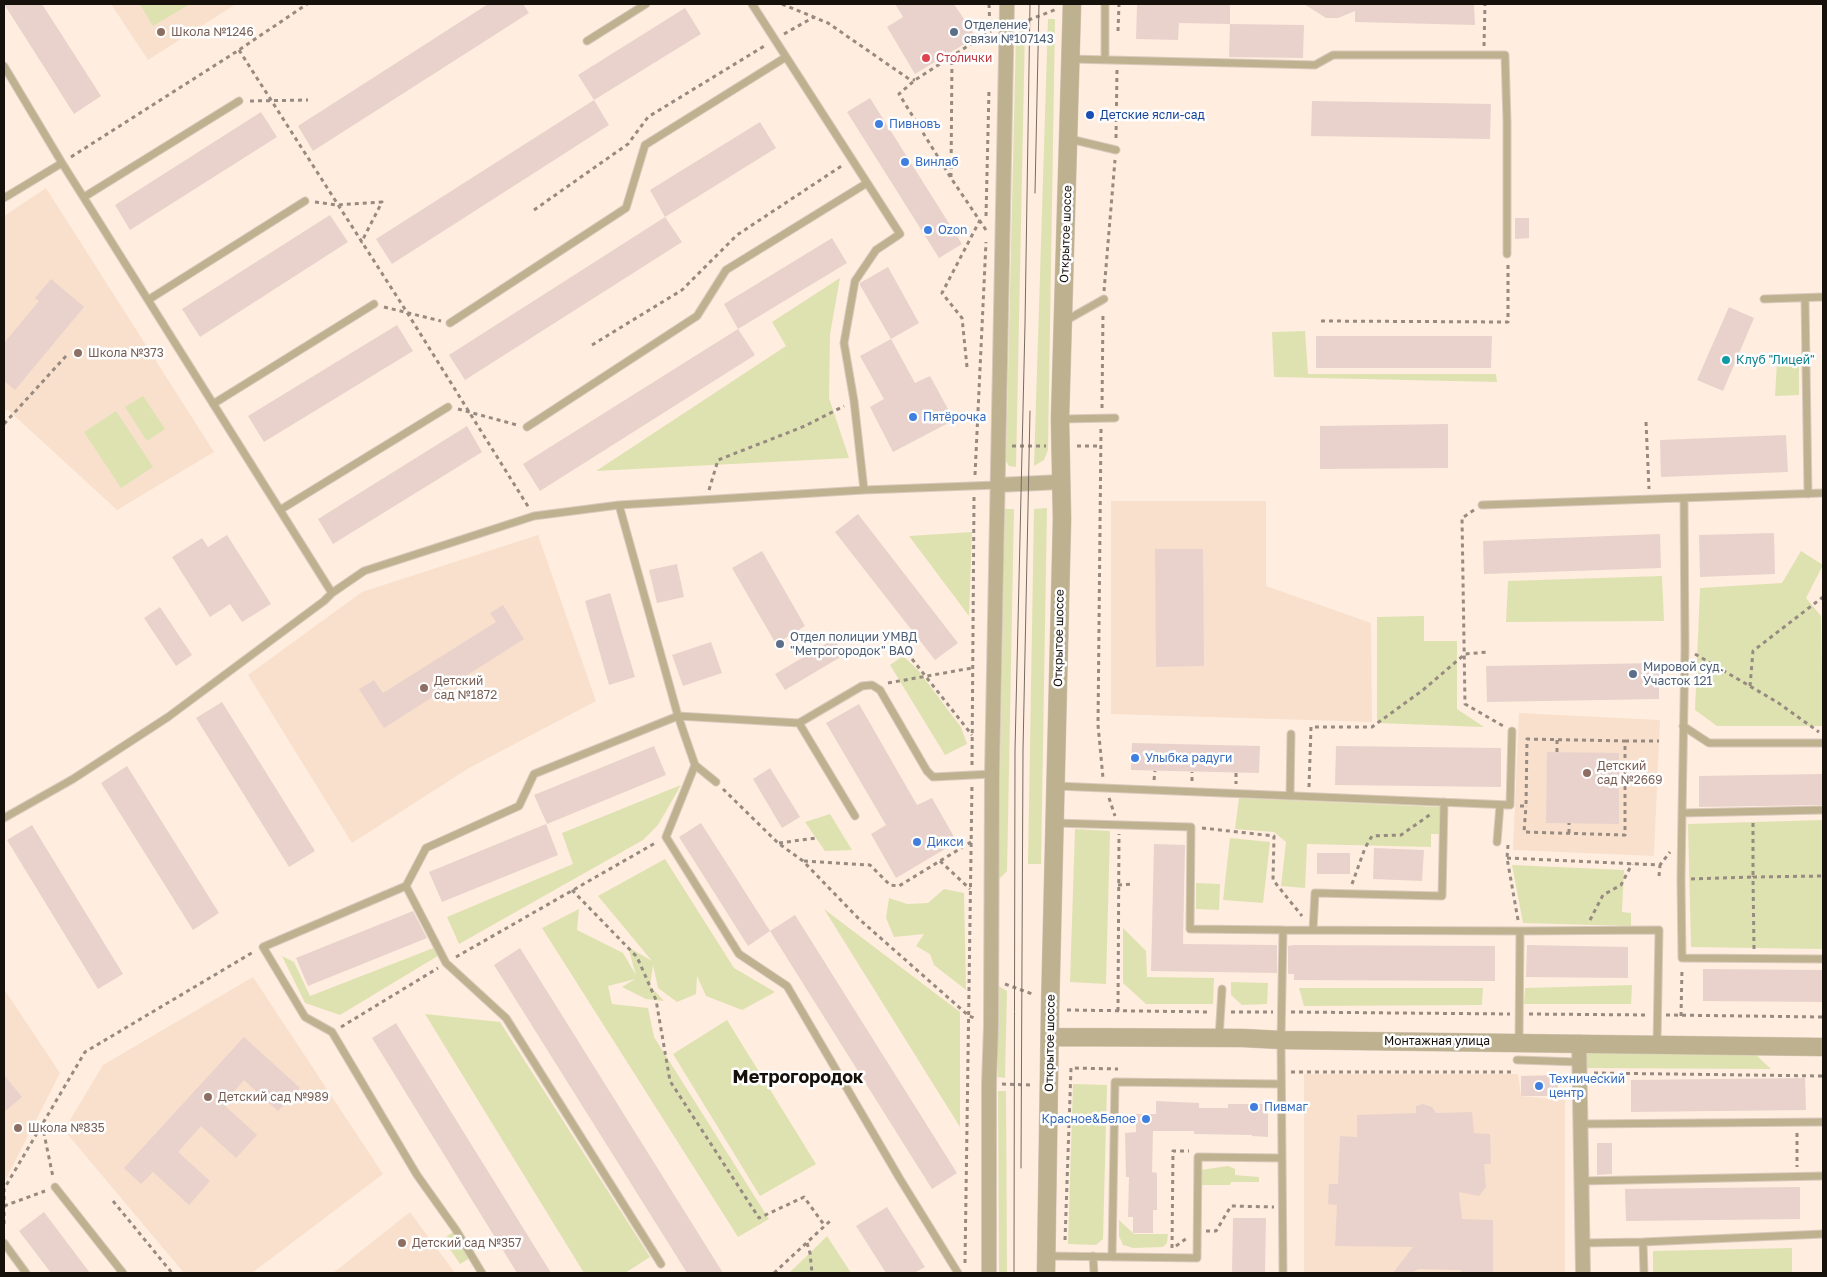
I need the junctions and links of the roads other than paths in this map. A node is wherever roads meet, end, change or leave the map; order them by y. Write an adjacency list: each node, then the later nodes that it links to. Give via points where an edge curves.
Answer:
1 (646, 4): 6 (lane)
2 (752, 4): 7 (lane)
3 (1007, 4): 34 (street)
4 (1105, 4): 9 (lane)
5 (1065, 6): 8 (street, Открытое шоссе)
6 (587, 41)
7 (786, 57): 15 (lane); 26 (lane, via 645,145 626,208)
8 (1070, 59): 9 (lane); 12 (street, Открытое шоссе)
9 (1105, 59): 19 (lane, via 1315,65 1333,55 1505,55)
10 (4, 66): 14 (lane)
11 (239, 101): 16 (lane)
12 (1069, 139): 13 (lane); 27 (street, Открытое шоссе)
13 (1116, 150)
14 (62, 163): 16 (lane); 17 (lane)
15 (867, 183): 32 (lane, via 726,270 697,316); 35 (lane, via 900,234 876,250 855,281 844,343)
16 (84, 197): 24 (lane)
17 (4, 198)
18 (304, 201): 24 (lane)
19 (1508, 254)
20 (1823, 297): 21 (lane)
21 (1805, 298): 23 (lane); 37 (lane)
22 (1104, 299): 27 (lane)
23 (1764, 299)
24 (148, 300): 28 (lane)
25 (374, 304): 28 (lane)
26 (450, 323)
27 (1063, 323): 31 (street, Открытое шоссе)
28 (214, 404): 41 (lane)
29 (448, 407): 41 (lane)
30 (1115, 418): 31 (lane)
31 (1060, 419): 33 (street, Открытое шоссе)
32 (527, 427)
33 (1061, 482): 34 (street); 52 (street, Открытое шоссе)
34 (997, 485): 35 (lane); 50 (street)
35 (864, 490): 39 (lane)
36 (1823, 493): 37 (lane)
37 (1808, 494): 38 (lane)
38 (1684, 498): 40 (lane); 45 (lane)
39 (619, 505): 42 (lane, via 534,516 364,571); 43 (lane)
40 (1482, 505)
41 (280, 510): 42 (lane)
42 (332, 593): 59 (lane, via 168,717 73,779)
43 (678, 716): 44 (lane); 49 (lane); 62 (lane, via 534,774 519,806 426,848)
44 (799, 723): 50 (lane, via 862,686 872,685 880,690 933,777); 58 (lane)
45 (1683, 726): 48 (lane, via 1709,743); 57 (lane)
46 (1512, 731): 55 (lane, via 1510,805)
47 (1291, 734): 53 (lane)
48 (1823, 743)
49 (695, 765): 51 (lane); 95 (lane, via 666,837 739,954 788,986)
50 (992, 774): 96 (street)
51 (716, 782)
52 (1056, 786): 53 (lane); 60 (street, Открытое шоссе)
53 (1290, 796): 54 (lane)
54 (1444, 804): 55 (lane); 64 (lane, via 1442,896 1315,893)
55 (1500, 805): 61 (lane)
56 (1823, 810): 57 (lane)
57 (1682, 813): 66 (lane, via 1682,958)
58 (856, 816)
59 (4, 818)
60 (1055, 823): 63 (lane, via 1191,827 1190,929); 68 (street, Открытое шоссе)
61 (1497, 842)
62 (406, 886): 91 (lane, via 446,963 506,1018); 94 (lane, via 263,947 305,1017 332,1032 416,1175)
63 (1283, 930): 64 (lane); 70 (lane)
64 (1313, 930): 65 (lane)
65 (1520, 931): 71 (lane); 73 (lane, via 1659,930)
66 (1823, 959)
67 (1222, 988): 69 (lane)
68 (1050, 1038): 69 (street, Монтажная улица); 88 (street, Открытое шоссе)
69 (1219, 1038): 70 (street, Монтажная улица)
70 (1281, 1040): 71 (street, Монтажная улица); 77 (lane)
71 (1519, 1042): 72 (street, Монтажная улица)
72 (1579, 1042): 73 (street, Монтажная улица); 76 (street)
73 (1657, 1044): 74 (street, Монтажная улица)
74 (1823, 1047)
75 (1517, 1060): 76 (lane)
76 (1579, 1062): 79 (street)
77 (1281, 1084): 80 (lane); 90 (lane, via 1115,1082)
78 (1823, 1122): 79 (lane)
79 (1580, 1124): 82 (street)
80 (1282, 1158): 90 (lane, via 1198,1157 1196,1258); 99 (lane)
81 (1823, 1176): 82 (lane)
82 (1581, 1181): 87 (street)
83 (55, 1187): 93 (lane)
84 (1823, 1234): 85 (lane)
85 (1643, 1242): 87 (lane); 101 (lane)
86 (4, 1243): 92 (lane)
87 (1582, 1243): 100 (street)
88 (1046, 1256): 89 (lane); 97 (street, Открытое шоссе)
89 (1093, 1256): 90 (lane); 98 (lane)
90 (1112, 1257)
91 (661, 1264)
92 (26, 1273)
93 (123, 1273)
94 (482, 1273)
95 (958, 1273)
96 (989, 1273)
97 (1046, 1273)
98 (1094, 1273)
99 (1283, 1273)
100 (1583, 1273)
101 (1644, 1273)

